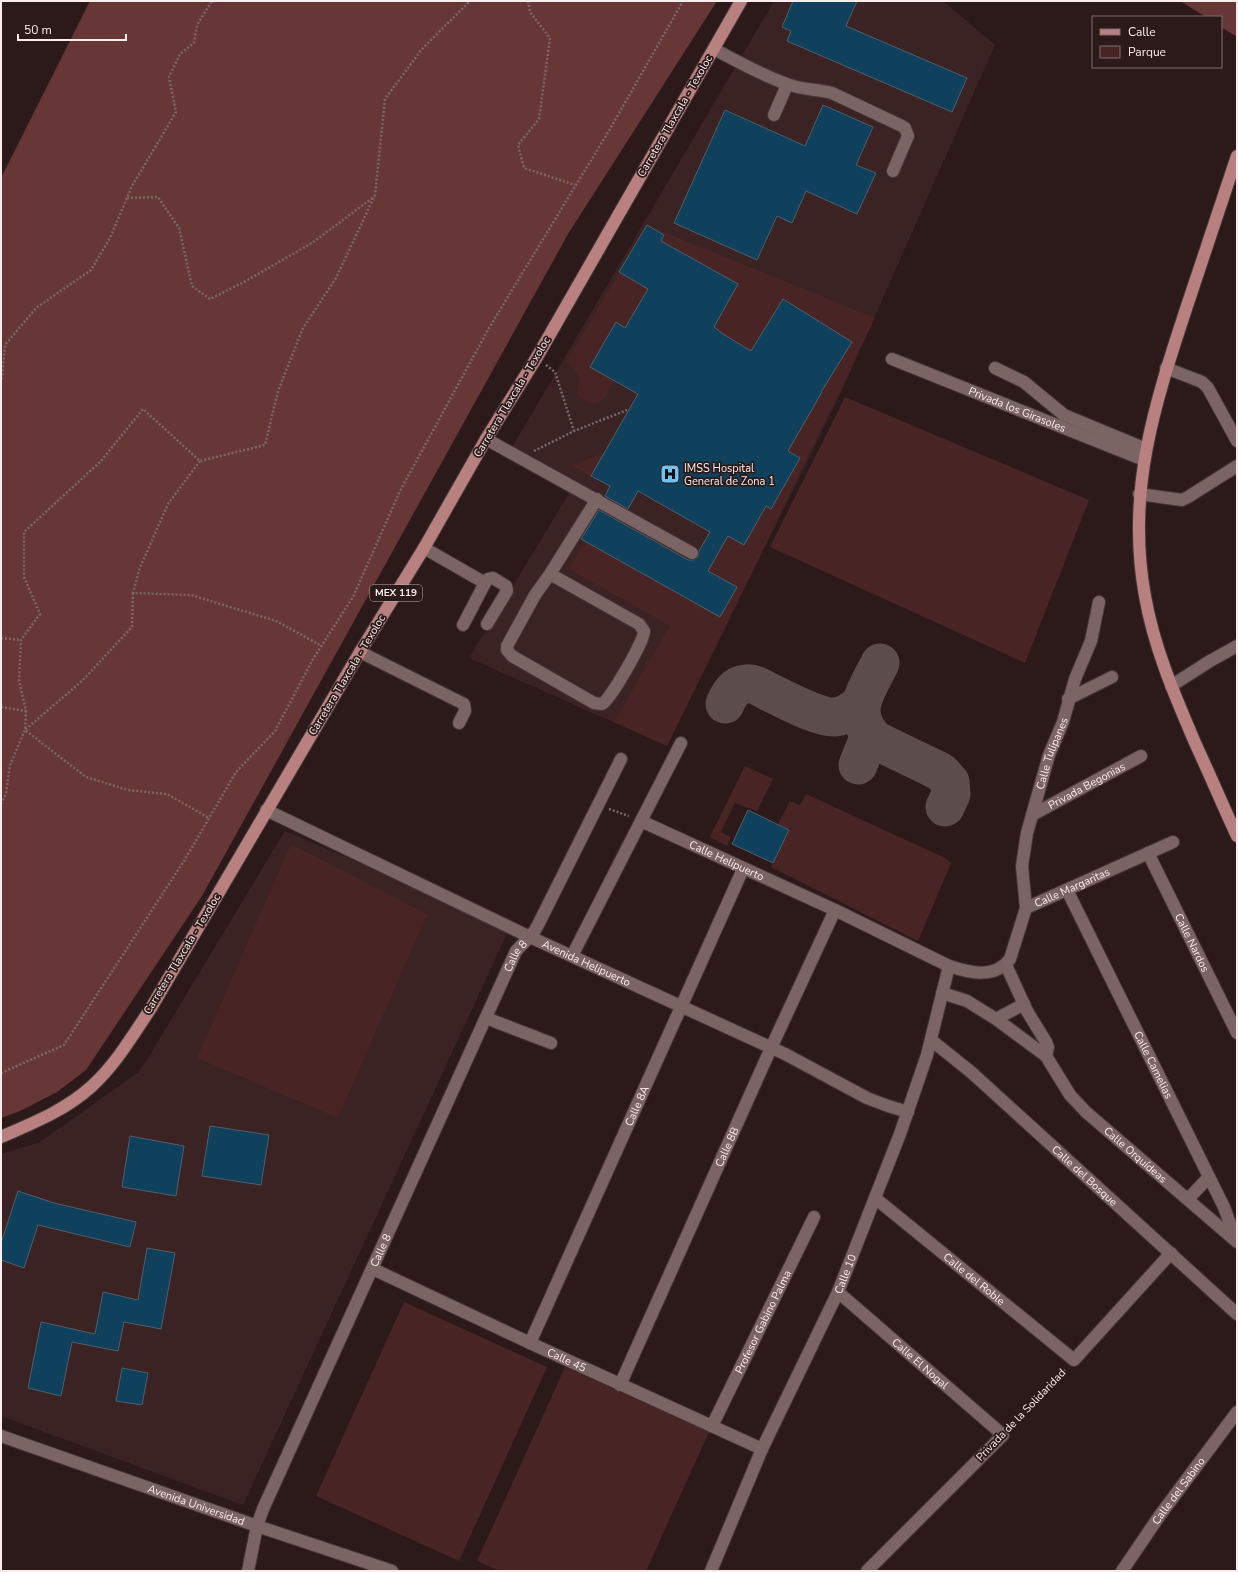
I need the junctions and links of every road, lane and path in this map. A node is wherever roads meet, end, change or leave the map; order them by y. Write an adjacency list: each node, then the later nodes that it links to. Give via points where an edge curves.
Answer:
1 (212, 1): 13 (path, via 197,25 194,44 180,54 169,77 176,112)
2 (470, 1): 12 (path, via 422,49 385,98)
3 (528, 1): 11 (path, via 530,12 550,38 539,118 518,145 524,168)
4 (683, 1): 11 (path)
5 (741, 1): 6 (main road, Carretera Tlaxcala - Texoloc / MEX 119)
6 (714, 49): 7 (street); 14 (main road, Carretera Tlaxcala - Texoloc / MEX 119)
7 (787, 85): 8 (street); 10 (street, via 832,93 905,128 908,132 907,140)
8 (774, 115)
9 (1237, 156): 17 (main road)
10 (893, 171)
11 (575, 185): 39 (path, via 486,335 400,491 352,597)
12 (375, 195): 13 (path, via 312,243 210,299 192,286 179,228 158,197); 25 (path, via 336,278 302,328 278,391 265,445)
13 (127, 198): 18 (path, via 110,238 91,270 36,308 5,345)
14 (537, 357): 20 (path, via 555,372); 21 (main road, Carretera Tlaxcala - Texoloc / MEX 119)
15 (892, 359): 23 (street, Privada los Girasoles)
16 (994, 368): 23 (street, via 1024,382 1064,414)
17 (1166, 368): 22 (street, via 1202,382 1208,388); 23 (main road)
18 (1, 379)
19 (626, 410): 20 (path)
20 (574, 431): 24 (path)
21 (486, 439): 24 (street); 29 (main road, Carretera Tlaxcala - Texoloc / MEX 119)
22 (1237, 441)
23 (1145, 454): 27 (main road)
24 (521, 458): 28 (street)
25 (200, 461): 33 (path, via 168,504 138,570); 38 (path, via 143,408 101,461 24,532 24,577 40,614)
26 (1237, 466): 27 (street, via 1182,500)
27 (1139, 494): 43 (main road, via 1142,583 1158,650)
28 (597, 499): 30 (street); 31 (street)
29 (424, 548): 32 (street); 41 (main road, Carretera Tlaxcala - Texoloc / MEX 119)
30 (692, 553)
31 (550, 574): 31 (street, via 508,642 507,650 512,656 594,703 602,704 609,699 634,656 643,639 644,631 639,624)
32 (485, 583): 35 (street, via 488,579 496,578 506,586 507,591); 36 (street)
33 (133, 593): 39 (path, via 191,595 276,621); 48 (path, via 132,627 82,682)
34 (1099, 602): 44 (street, Calle Tulipanes, via 1091,641)
35 (487, 624)
36 (463, 625)
37 (1, 638): 38 (path)
38 (21, 640): 46 (path, via 19,680)
39 (322, 646): 56 (path, via 275,731 236,772)
40 (1237, 646): 43 (street)
41 (360, 652): 47 (street, via 464,704 465,711); 54 (main road, Carretera Tlaxcala - Texoloc / MEX 119)
42 (1112, 677): 44 (street)
43 (1171, 686): 58 (main road)
44 (1068, 699): 55 (street, Calle Tulipanes, via 1063,722 1044,769)
45 (1, 706): 46 (path)
46 (26, 711): 48 (path)
47 (458, 723)
48 (25, 730): 52 (path, via 10,765 6,793); 56 (path, via 86,777 128,790 167,794)
49 (681, 743): 57 (street)
50 (1141, 756): 55 (street, Privada Begonias)
51 (621, 759): 53 (street, Calle 8)
52 (1, 804)
53 (598, 804): 57 (path); 65 (street, Calle 8)
54 (266, 810): 65 (street, Avenida Helipuerto); 81 (main road, Carretera Tlaxcala - Texoloc / MEX 119, via 155,1002 117,1058 92,1086 75,1100 48,1116)
55 (1032, 815): 63 (street, Calle Tulipanes, via 1022,866)
56 (209, 818): 79 (path, via 184,861 64,1045)
57 (641, 821): 61 (street, Calle Helipuerto); 66 (street)
58 (1235, 828)
59 (1173, 842): 60 (street, Calle Margaritas)
60 (1148, 853): 62 (street, Calle Margaritas); 74 (street, Calle Nardos)
61 (743, 869): 64 (street, Calle Helipuerto); 71 (street, Calle 8A)
62 (1067, 890): 63 (street, Calle Margaritas); 82 (street, Calle Camelias)
63 (1026, 908): 67 (street, Calle Margaritas, via 1013,951)
64 (835, 910): 68 (street, Calle Helipuerto); 77 (street, Calle 8B)
65 (530, 937): 66 (street, Avenida Helipuerto); 72 (street, Calle 8, via 516,951)
66 (572, 956): 71 (street, Avenida Helipuerto)
67 (1006, 964): 68 (street, via 991,972 982,973); 70 (street, Calle Orquídeas)
68 (949, 966): 69 (street, Calle 10)
69 (942, 993): 73 (street, Calle Orquídeas, via 967,1001); 75 (street, Calle 10)
70 (1024, 1004): 73 (street); 78 (street, Calle Orquídeas, via 1046,1042)
71 (681, 1006): 77 (street, Avenida Helipuerto); 91 (street, Calle 8A)
72 (486, 1018): 76 (street); 88 (street, Calle 8)
73 (996, 1019): 78 (street, Calle Orquídeas)
74 (1237, 1033)
75 (931, 1040): 80 (street, Calle 10); 87 (street, Calle del Bosque, via 971,1072)
76 (551, 1043)
77 (771, 1048): 80 (street, Avenida Helipuerto, via 867,1098); 93 (street, Calle 8B)
78 (1046, 1056): 84 (street, Calle Orquídeas, via 1070,1094 1086,1112)
79 (1, 1073)
80 (908, 1112): 83 (street, Calle 10)
81 (1, 1137)
82 (1209, 1177): 84 (street); 86 (street, Calle Camelias)
83 (875, 1198): 89 (street, Calle 10); 92 (street, Calle del Roble)
84 (1188, 1199): 86 (street, Calle Orquídeas)
85 (814, 1217): 95 (street, Profesor Gabino Palma)
86 (1237, 1241)
87 (1171, 1253): 90 (street, Calle del Bosque); 92 (street, Privada de la Solidaridad)
88 (373, 1268): 91 (street, Calle 45); 99 (street, Calle 8)
89 (838, 1292): 96 (street, Calle El Nogal); 98 (street, Calle 10)
90 (1237, 1314)
91 (530, 1343): 93 (street, Calle 45)
92 (1074, 1360): 96 (path, Privada de la Solidaridad)
93 (620, 1385): 95 (street, Calle 45)
94 (1237, 1412): 104 (street, Calle del Sabino, via 1160,1515)
95 (712, 1426): 98 (street, Calle 45)
96 (1003, 1435): 103 (street, Privada de la Solidaridad)
97 (1, 1436): 99 (street, Avenida Universidad)
98 (762, 1449): 102 (street, Calle 10)
99 (257, 1526): 100 (street, Calle 8); 101 (street, Avenida Universidad)
100 (248, 1571)
101 (392, 1571)
102 (711, 1571)
103 (866, 1571)
104 (1122, 1571)

